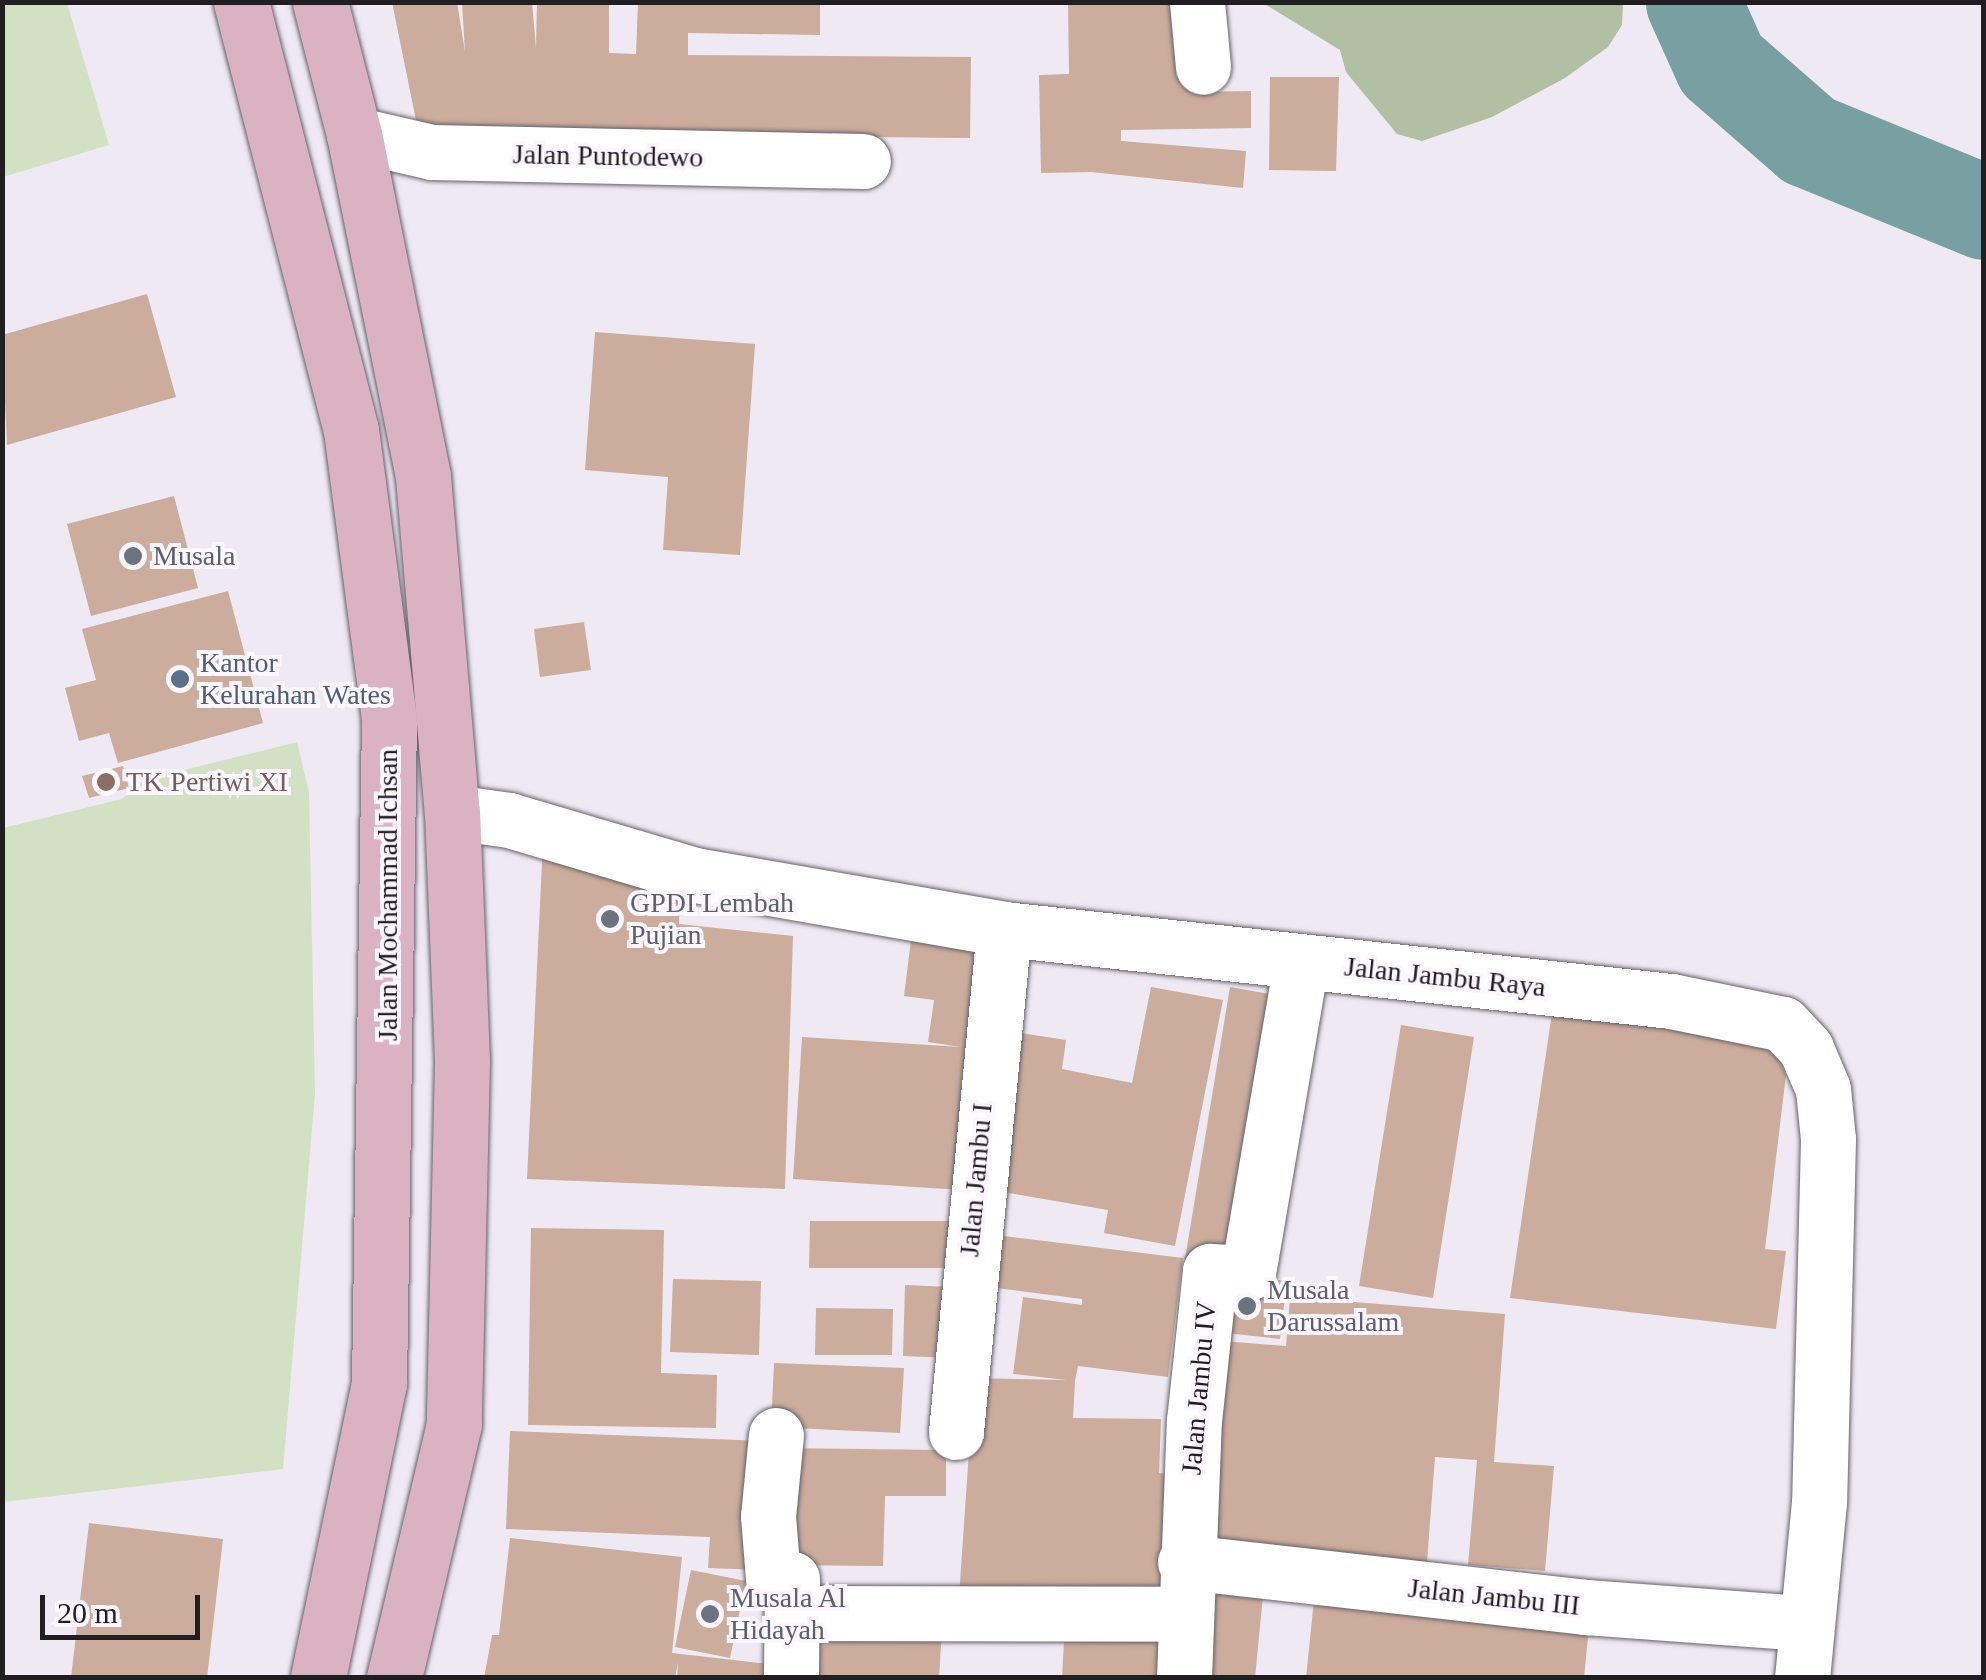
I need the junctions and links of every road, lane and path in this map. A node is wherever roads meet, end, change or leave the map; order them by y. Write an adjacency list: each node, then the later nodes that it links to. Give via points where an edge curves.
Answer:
1 (241, 2): 11 (main road, Jalan Mochammad Ichsan, via 351,430 389,718)
2 (320, 2): 5 (main road)
3 (1198, 2): 4 (street)
4 (1204, 68)
5 (354, 134): 6 (street, Jalan Puntodewo, via 432,152); 7 (main road, via 423,477)
6 (864, 161)
7 (452, 812): 8 (street, Jalan Jambu Raya, via 509,820 695,875); 10 (main road)
8 (1004, 928): 9 (street, Jalan Jambu Raya); 12 (street, Jalan Jambu I)
9 (1301, 962): 14 (street, Jalan Jambu IV, via 1248,1272 1210,1271); 16 (street, Jalan Jambu Raya, via 1746,1012 1783,1024 1806,1050 1823,1089 1828,1139 1819,1502)
10 (462, 1061): 11 (main road); 18 (main road, via 454,1424)
11 (388, 1064): 17 (main road, Jalan Mochammad Ichsan, via 380,1383)
12 (956, 1432)
13 (776, 1435): 15 (street, via 768,1516 773,1578 792,1578)
14 (1184, 1588): 15 (street, Jalan Jambu III); 16 (street, Jalan Jambu III); 20 (street, Jalan Jambu IV)
15 (792, 1613): 19 (street)
16 (1804, 1623): 21 (street, Jalan Jambu Raya)
17 (318, 1678)
18 (394, 1678)
19 (791, 1678)
20 (1184, 1678)
21 (1802, 1678)

